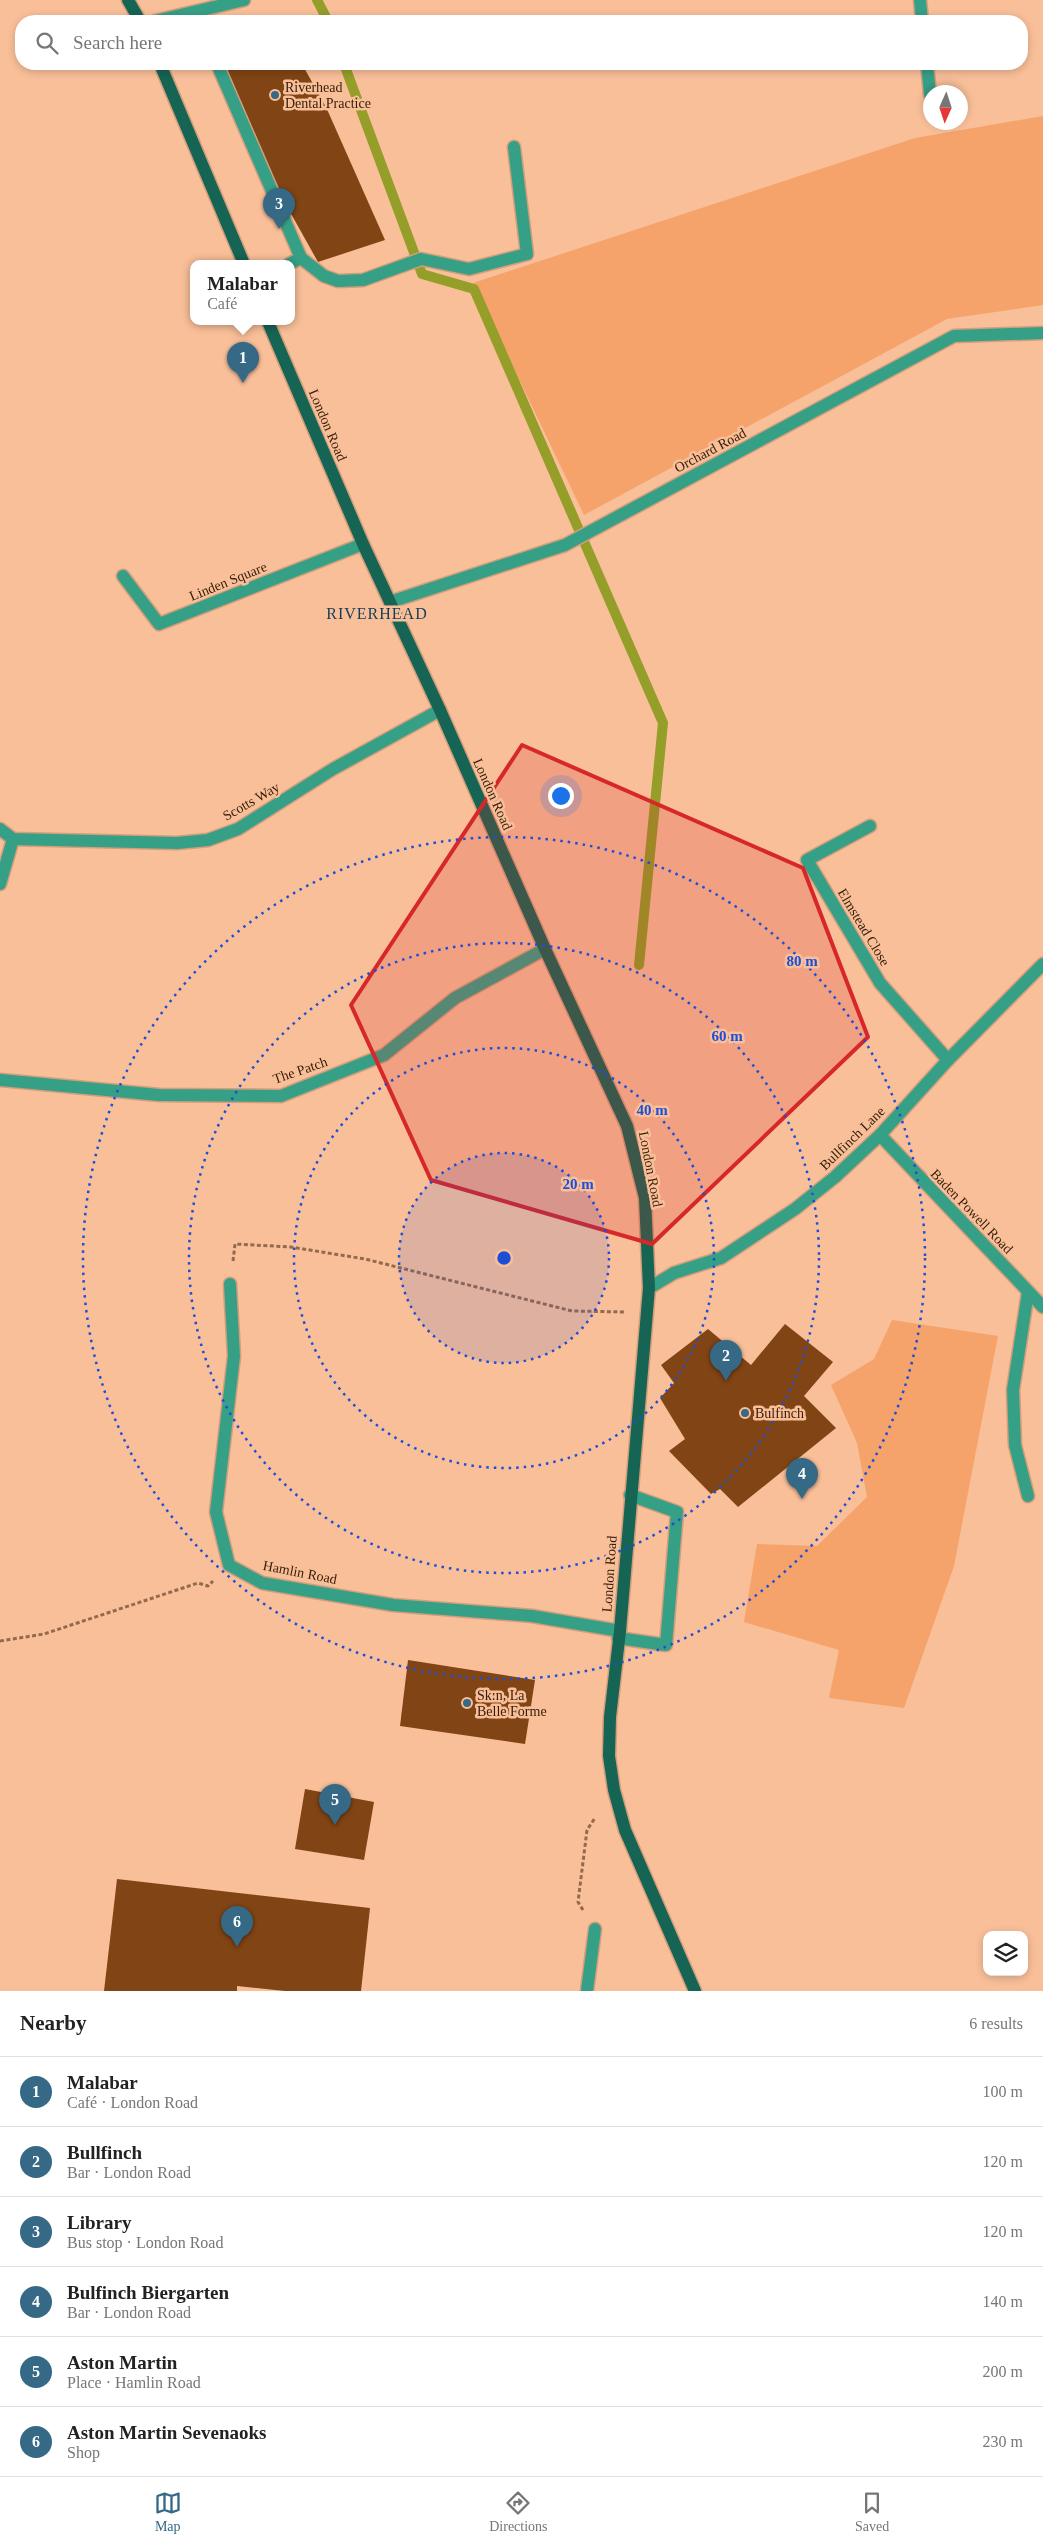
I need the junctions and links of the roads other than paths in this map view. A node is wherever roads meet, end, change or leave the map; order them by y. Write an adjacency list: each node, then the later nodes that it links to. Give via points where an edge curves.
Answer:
1 (128, 0): 4 (main road)
2 (920, 0): 6 (street)
3 (237, 1): 5 (street)
4 (137, 15)
5 (180, 15)
6 (921, 15)
7 (163, 70): 13 (main road)
8 (220, 70): 12 (street)
9 (927, 70): 10 (street)
10 (929, 85)
11 (514, 147): 12 (street, via 527,254 469,269 421,259 363,280 338,281 324,276)
12 (301, 258): 14 (street)
13 (242, 260)
14 (295, 261)
15 (269, 325): 17 (main road, London Road)
16 (1043, 333): 19 (street, Orchard Road, via 954,336 565,545)
17 (363, 544): 18 (street, Linden Square, via 159,624); 19 (main road, London Road)
18 (123, 576)
19 (390, 602): 20 (main road, London Road)
20 (440, 710): 23 (street, Scotts Way, via 333,769 238,829 208,840); 25 (main road, London Road)
21 (870, 826): 27 (street, Elmstead Close, via 807,860 880,983)
22 (0, 829): 23 (street)
23 (13, 839): 24 (street)
24 (0, 884)
25 (545, 949): 28 (street, The Patch, via 455,998 384,1055 281,1096 159,1095); 31 (main road, London Road, via 628,1126 645,1198)
26 (1043, 964): 27 (street, Bullfinch Lane)
27 (948, 1060): 29 (street, Bullfinch Lane)
28 (1, 1080)
29 (880, 1135): 31 (street, Bullfinch Lane, via 802,1204 721,1258 674,1273); 32 (street, Baden Powell Road)
30 (230, 1284): 36 (street, Hamlin Road, via 234,1356 216,1512 230,1565 262,1583 384,1603 532,1616)
31 (649, 1288): 34 (main road, London Road)
32 (1028, 1292): 33 (street, Baden Powell Road); 35 (street, via 1012,1390 1015,1445)
33 (1043, 1307)
34 (630, 1495): 36 (main road, London Road); 36 (street, Hamlin Road, via 677,1512 666,1645)
35 (1028, 1496)
36 (619, 1634): 39 (main road, London Road, via 610,1717 609,1756 614,1790 625,1830)
37 (595, 1929): 38 (street)
38 (587, 1991)
39 (695, 1991)

